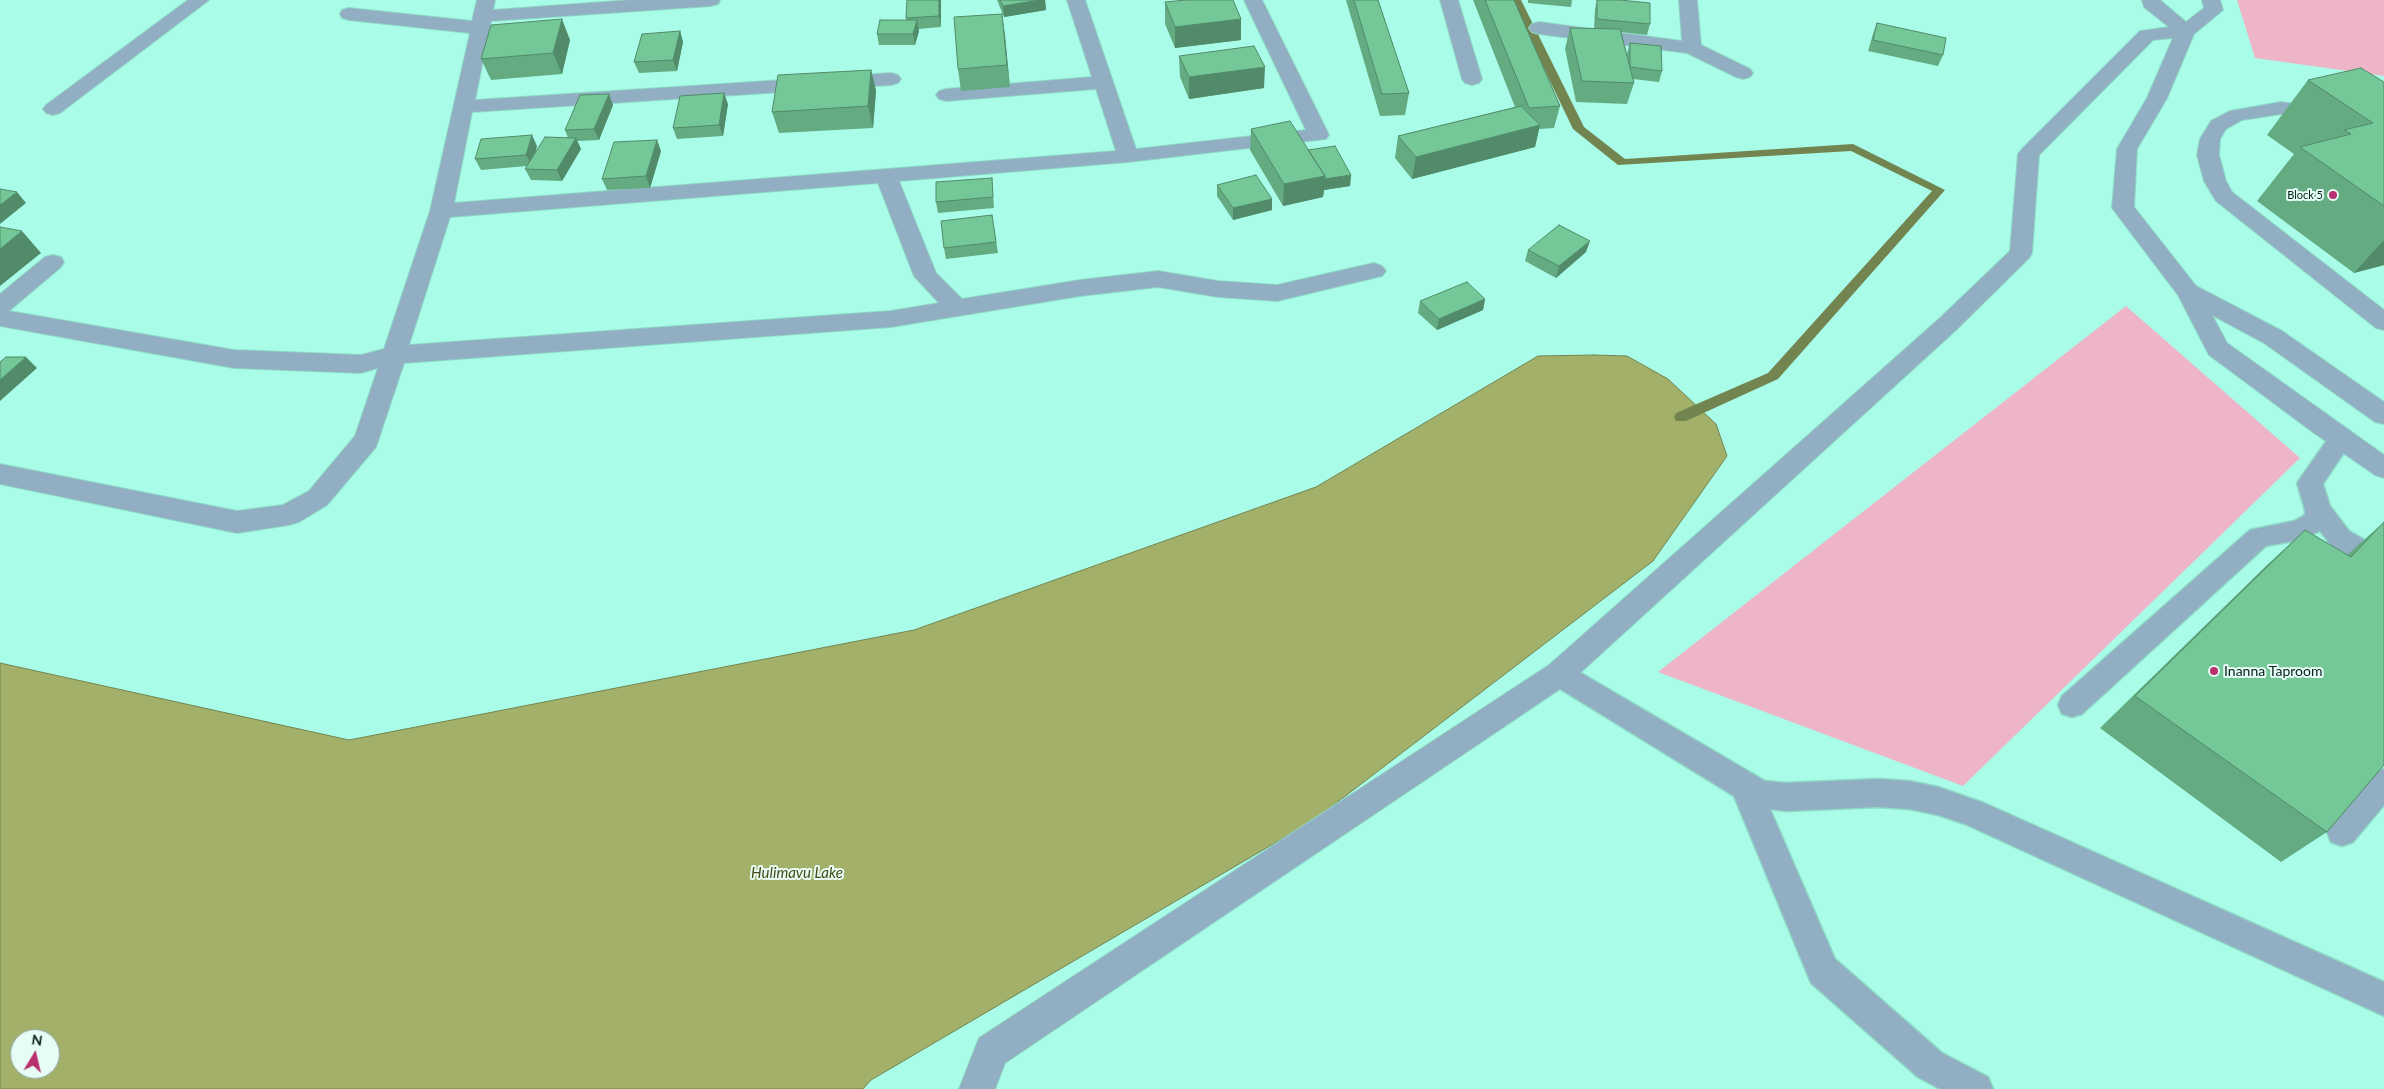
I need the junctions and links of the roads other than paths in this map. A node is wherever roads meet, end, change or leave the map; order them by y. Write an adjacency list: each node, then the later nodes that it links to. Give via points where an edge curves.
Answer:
1 (200, 0): 20 (street)
2 (711, 0): 10 (street)
3 (1076, 0): 17 (street)
4 (1253, 0): 22 (street, via 1318,136)
5 (1449, 0): 16 (street)
6 (1688, 0): 13 (street)
7 (2151, 0): 12 (street)
8 (2211, 0): 12 (street, via 2214,10)
9 (349, 14): 10 (street)
10 (483, 15): 19 (street)
11 (1539, 28): 13 (street)
12 (2186, 30): 27 (street, via 2158,98 2127,149 2123,208); 39 (street, via 2147,35 2029,154 2021,253 1948,324)
13 (1692, 48): 14 (street)
14 (1743, 73)
15 (891, 79): 19 (street)
16 (1472, 79)
17 (1103, 82): 18 (street); 22 (street)
18 (946, 95)
19 (463, 107): 24 (street)
20 (53, 109)
21 (2384, 122): 31 (street, via 2281,108 2237,115 2218,125 2210,139 2208,155 2215,182 2224,196)
22 (1128, 156): 23 (street)
23 (886, 175): 24 (street); 29 (street, via 926,276)
24 (441, 210): 32 (street)
25 (53, 262): 28 (street)
26 (1374, 271): 29 (street, via 1277,293 1218,289 1158,279)
27 (2188, 292): 33 (street, via 2273,337); 34 (street, via 2218,349)
28 (0, 306)
29 (957, 308): 32 (street, via 891,319)
30 (0, 318): 32 (street, via 234,359 361,364)
31 (2384, 322)
32 (394, 355): 36 (street, via 367,440 318,498 289,515 237,522)
33 (2384, 415)
34 (2341, 439): 35 (street); 37 (lane, via 2310,482)
35 (2384, 468)
36 (0, 474)
37 (2318, 510): 38 (lane, via 2340,538); 40 (lane, via 2317,521 2305,527 2259,537)
38 (2384, 564)
39 (1558, 674): 42 (lane); 45 (street, via 992,1051)
40 (2072, 705)
41 (2384, 783): 43 (lane)
42 (1745, 787): 44 (lane, via 1764,795 1786,797 1878,793 1938,801 1972,813); 46 (lane, via 1823,971 1930,1065)
43 (2342, 832)
44 (2384, 999)
45 (977, 1089)
46 (1976, 1089)

